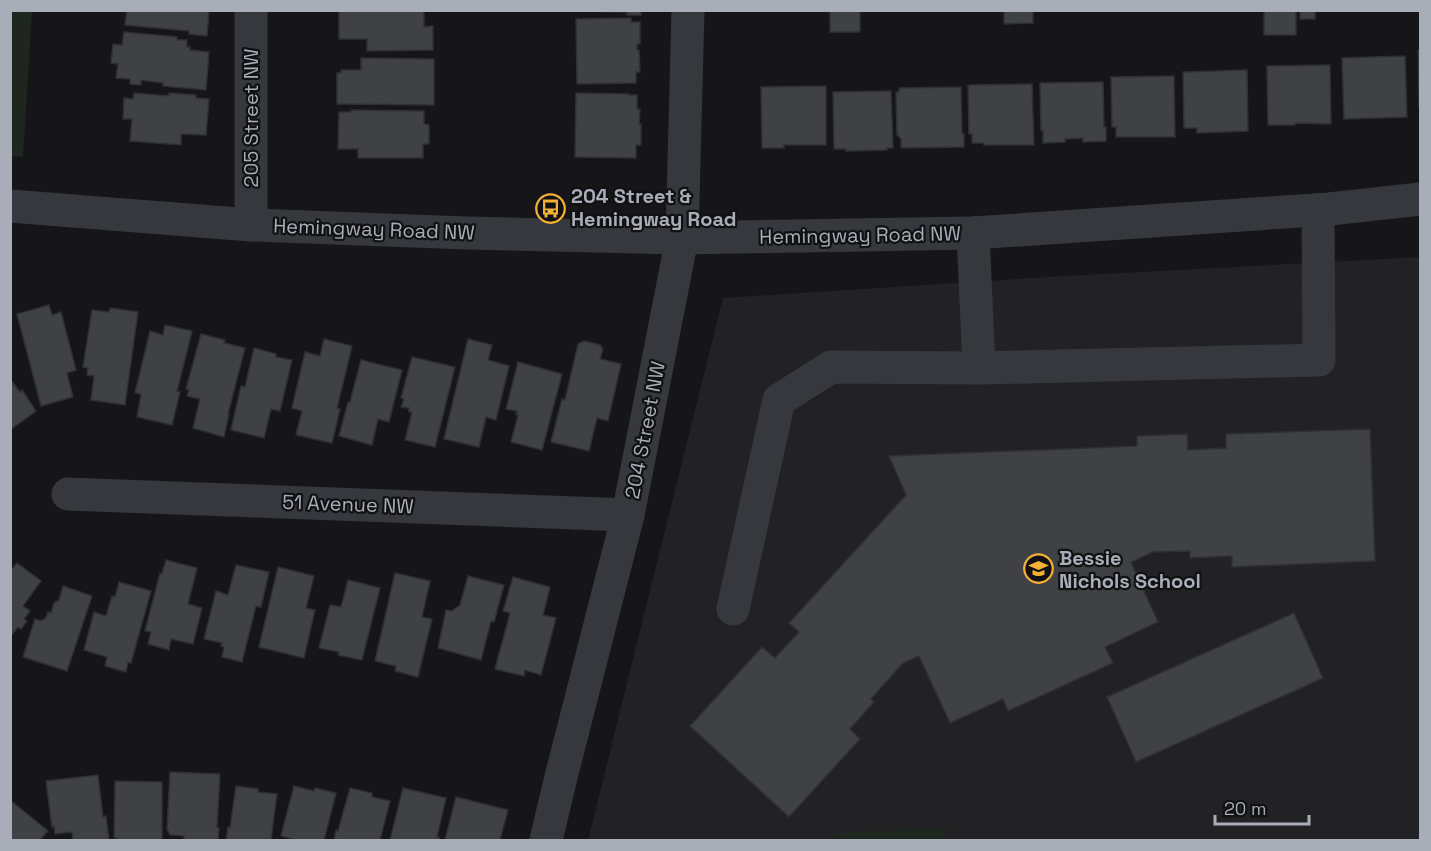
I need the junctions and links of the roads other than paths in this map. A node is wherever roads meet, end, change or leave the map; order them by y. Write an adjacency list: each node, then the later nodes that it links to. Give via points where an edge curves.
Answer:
1 (251, 10): 6 (street, 205 Street NW)
2 (688, 10): 8 (street, 204 Street NW)
3 (1420, 199): 5 (street, Hemingway Road NW)
4 (10, 206): 6 (street, Hemingway Road NW)
5 (1318, 210): 7 (street, Hemingway Road NW); 9 (street, via 1319,360)
6 (251, 225): 8 (street, Hemingway Road NW)
7 (973, 232): 8 (street, Hemingway Road NW); 9 (street)
8 (682, 238): 11 (street, 204 Street NW)
9 (979, 368): 12 (street, via 831,367 779,400)
10 (68, 494): 11 (street, 51 Avenue NW)
11 (628, 515): 13 (street, 204 Street NW)
12 (733, 609)
13 (546, 840)

